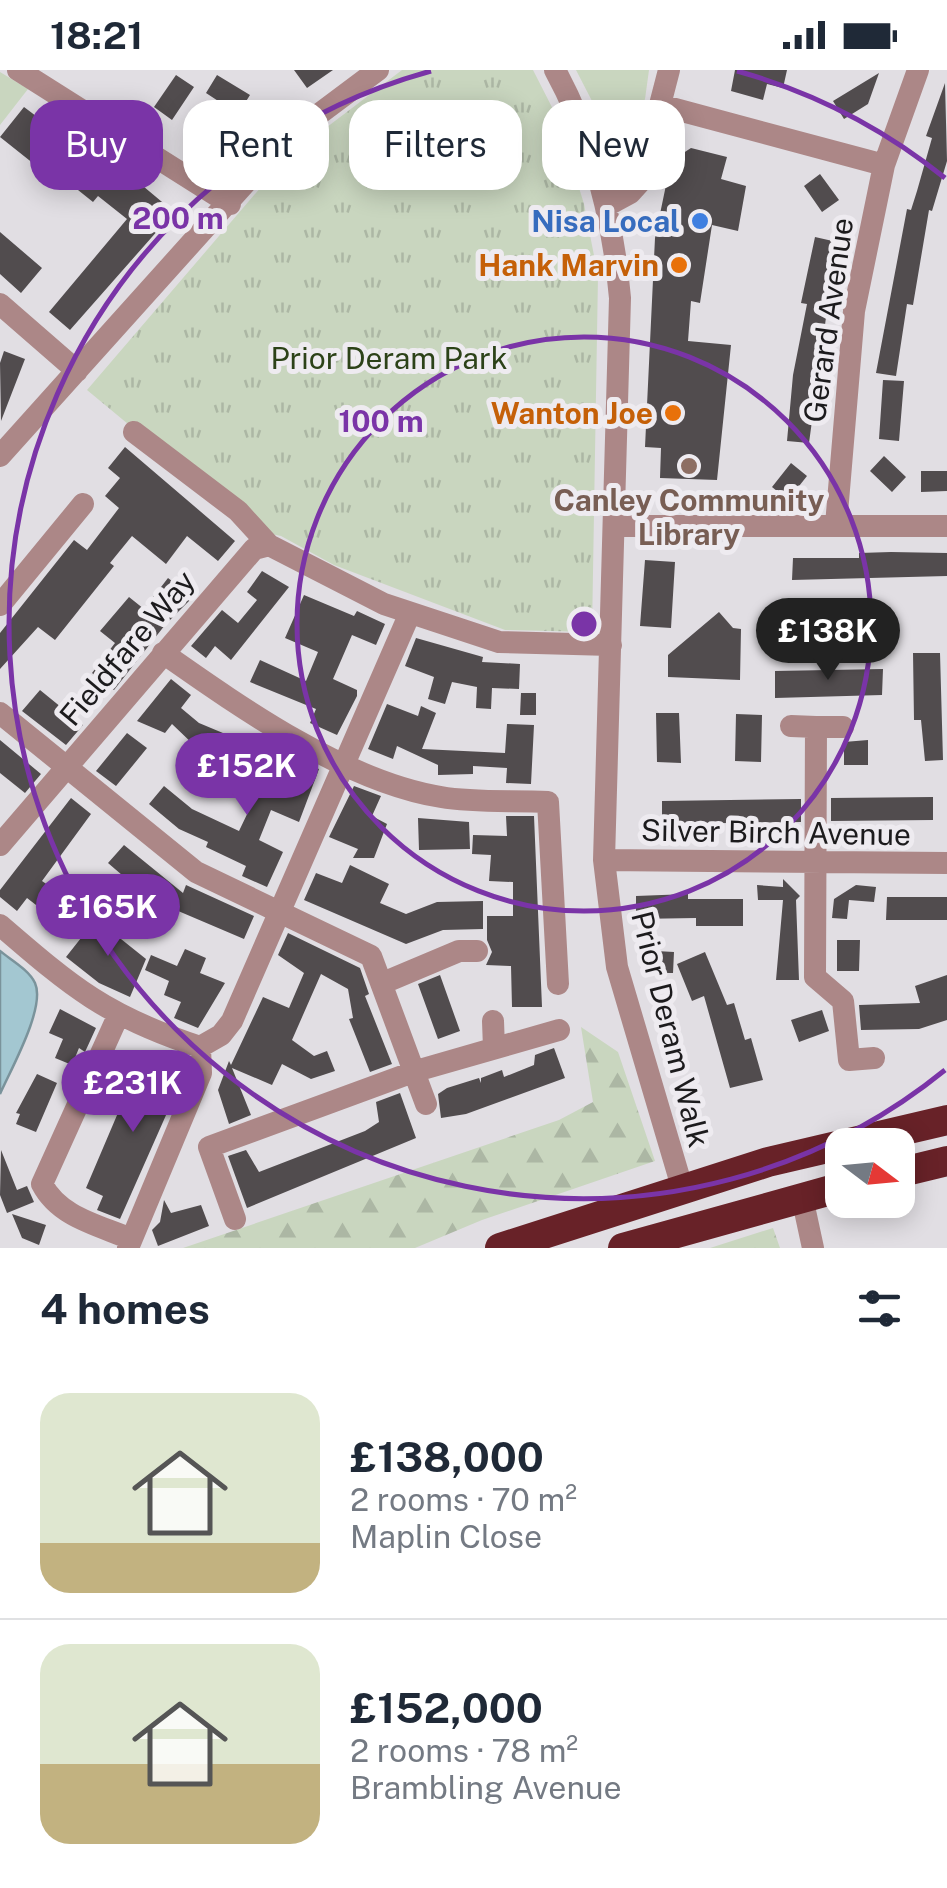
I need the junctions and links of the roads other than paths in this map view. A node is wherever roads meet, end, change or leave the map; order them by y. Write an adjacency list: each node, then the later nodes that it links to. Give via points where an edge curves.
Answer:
1 (378, 70): 10 (street, via 283,142)
2 (555, 70): 11 (street, Prior Deram Walk)
3 (669, 70): 6 (street)
4 (918, 70): 8 (street, Gerard Avenue)
5 (25, 72): 10 (street)
6 (661, 100)
7 (685, 112): 8 (street)
8 (884, 165): 17 (street, Gerard Avenue, via 854,311)
9 (633, 190): 11 (street)
10 (230, 204): 13 (street)
11 (606, 206): 18 (street, Prior Deram Walk, via 622,326)
12 (0, 304): 13 (street)
13 (77, 371): 15 (street)
14 (134, 432): 20 (street, via 238,511)
15 (0, 456)
16 (84, 504): 21 (street)
17 (836, 525): 18 (street); 19 (street)
18 (616, 526): 23 (street, Prior Deram Walk)
19 (947, 526)
20 (269, 545): 22 (street); 24 (street, Fieldfare Way, via 254,549 224,579)
21 (0, 605)
22 (410, 613): 23 (street, via 500,642); 29 (street)
23 (611, 645): 32 (street, Prior Deram Walk)
24 (163, 652): 29 (street); 30 (street, Fieldfare Way)
25 (0, 713): 30 (street)
26 (791, 726): 27 (street)
27 (816, 726): 28 (street); 33 (street)
28 (843, 727)
29 (344, 766): 35 (street); 38 (street, via 439,797 548,802)
30 (65, 770): 31 (street, Fieldfare Way); 35 (street, via 196,872)
31 (0, 845)
32 (604, 860): 33 (street, Silver Birch Avenue); 55 (street, Prior Deram Walk, via 618,967)
33 (816, 861): 34 (street, Silver Birch Avenue); 46 (street, via 816,977 843,1001)
34 (947, 864)
35 (278, 913): 39 (street, via 370,956); 43 (street, via 232,1021)
36 (0, 925): 40 (street, via 79,994)
37 (477, 950): 39 (street)
38 (555, 974)
39 (383, 982): 48 (street)
40 (118, 1016): 43 (street); 59 (street, via 42,1184 64,1211)
41 (492, 1021): 44 (street)
42 (560, 1030): 44 (street)
43 (200, 1047): 49 (street, via 202,1072)
44 (494, 1048): 48 (street)
45 (874, 1058): 46 (street)
46 (849, 1060): 47 (street)
47 (826, 1068)
48 (416, 1071): 50 (street); 52 (street)
49 (189, 1102): 52 (street); 59 (street)
50 (426, 1104)
51 (947, 1120): 55 (highway)
52 (209, 1147): 58 (street)
53 (947, 1161): 54 (highway)
54 (915, 1169)
55 (682, 1187): 60 (highway)
56 (825, 1190): 57 (highway)
57 (802, 1196): 61 (highway); 62 (street)
58 (236, 1219)
59 (130, 1244)
60 (500, 1248)
61 (623, 1248)
62 (813, 1248)

